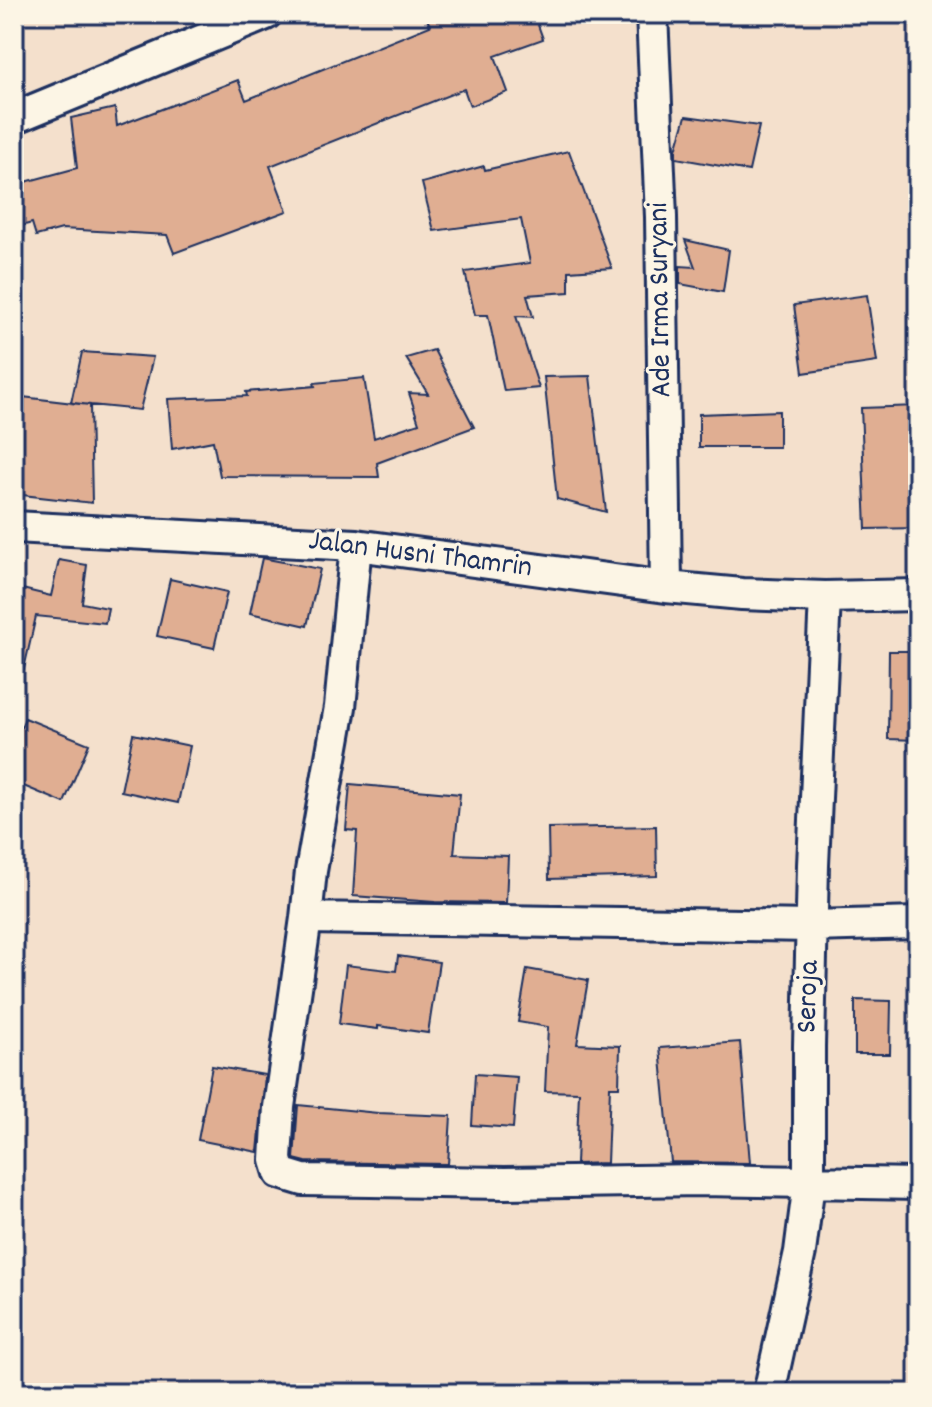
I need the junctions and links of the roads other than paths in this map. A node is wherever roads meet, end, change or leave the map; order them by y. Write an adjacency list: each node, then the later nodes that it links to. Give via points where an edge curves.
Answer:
1 (266, 14): 3 (street)
2 (652, 14): 6 (street, Ade Irma Suryani, via 661,217)
3 (14, 118)
4 (14, 527): 5 (street, Jalan Husni Thamrin)
5 (356, 545): 6 (street, Jalan Husni Thamrin); 9 (street, via 340,707)
6 (666, 587): 8 (street, Jalan Husni Thamrin)
7 (918, 595): 8 (street, Jalan Husni Thamrin)
8 (825, 597): 11 (street, Seroja)
9 (306, 918): 11 (street); 12 (street, via 279,1107 276,1160 286,1177)
10 (918, 923): 11 (street)
11 (812, 926): 12 (street, Seroja)
12 (809, 1183): 13 (street); 14 (street, Seroja, via 800,1252)
13 (918, 1184)
14 (769, 1393)

